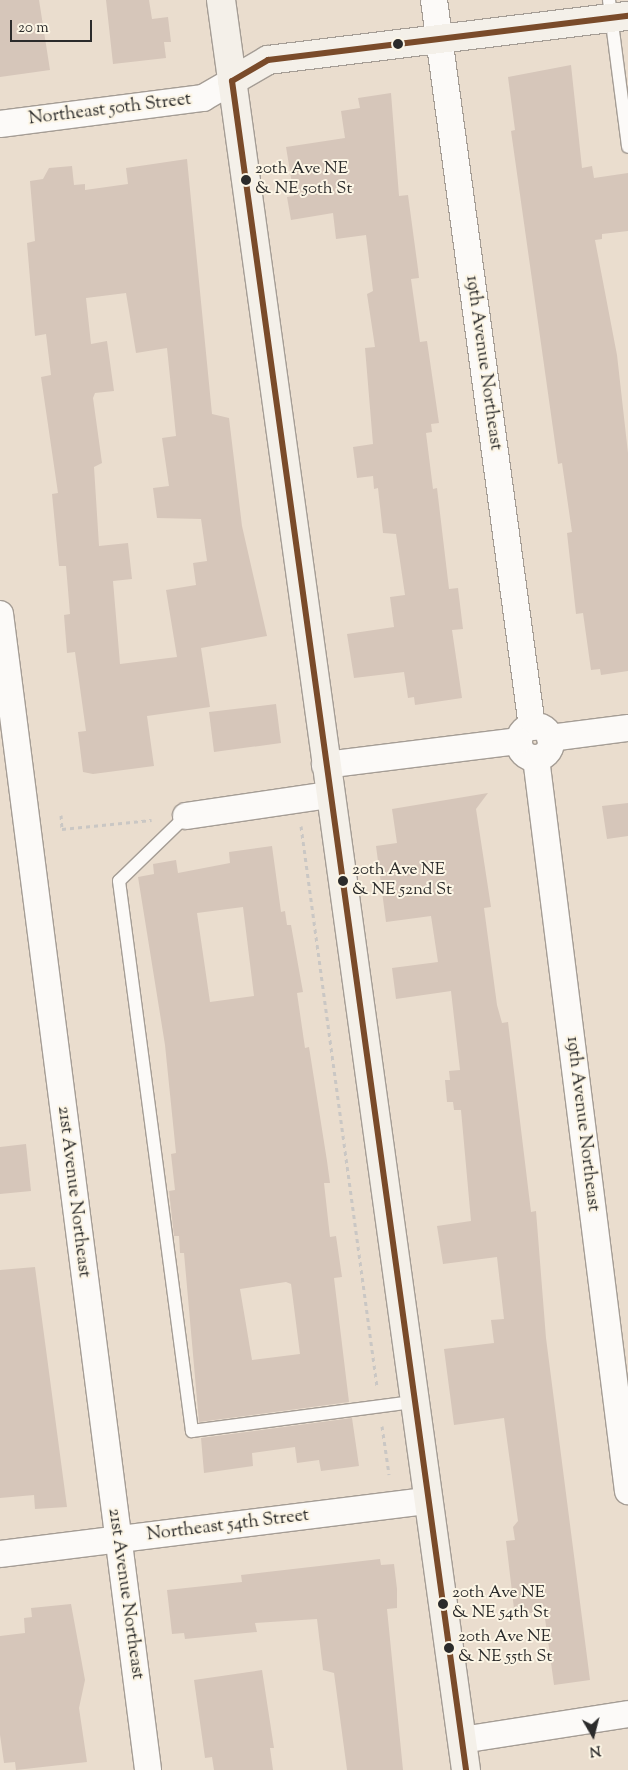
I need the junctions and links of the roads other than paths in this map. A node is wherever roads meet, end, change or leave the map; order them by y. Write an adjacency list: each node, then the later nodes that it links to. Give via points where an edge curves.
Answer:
1 (221, 0): 5 (street)
2 (434, 0): 4 (street, 19th Avenue Northeast)
3 (616, 11): 4 (street, Northeast 50th Street); 7 (lane)
4 (440, 40): 5 (street, Northeast 50th Street, via 268,60); 10 (street, 19th Avenue Northeast)
5 (232, 81): 6 (street, Northeast 50th Street, via 203,98); 11 (street)
6 (0, 124)
7 (628, 147)
8 (0, 614): 17 (street, 21st Avenue Northeast)
9 (628, 728): 10 (street)
10 (534, 741): 11 (street); 15 (street, 19th Avenue Northeast)
11 (324, 764): 12 (street)
12 (328, 795): 13 (street); 14 (street)
13 (186, 816): 14 (lane, via 119,881 192,1431)
14 (412, 1402): 16 (street)
15 (628, 1491)
16 (427, 1501): 17 (street, Northeast 54th Street); 20 (street)
17 (118, 1540): 18 (street, Northeast 54th Street); 21 (street, 21st Avenue Northeast)
18 (0, 1554)
19 (628, 1714): 20 (street)
20 (462, 1740): 22 (street)
21 (148, 1770)
22 (466, 1770)

